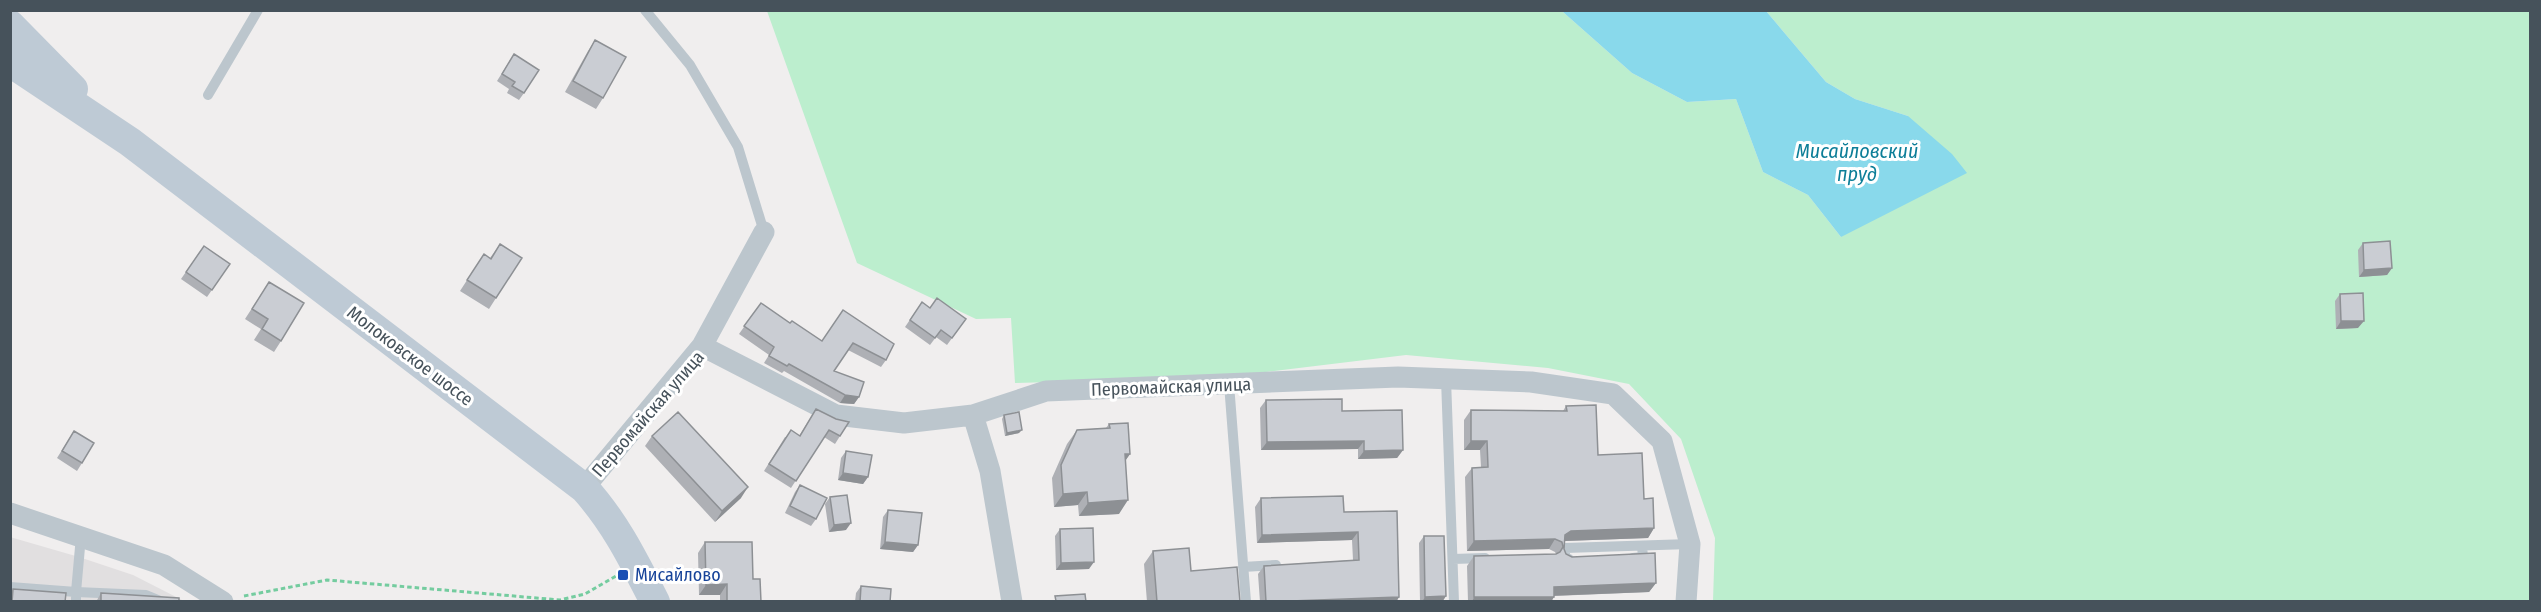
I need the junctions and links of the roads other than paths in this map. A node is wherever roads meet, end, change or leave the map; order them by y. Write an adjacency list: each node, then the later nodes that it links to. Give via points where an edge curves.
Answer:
1 (258, 10): 5 (lane)
2 (645, 10): 7 (lane, via 690,65 738,147)
3 (10, 26): 6 (main road, Молоковское шоссе)
4 (10, 62): 6 (main road, Молоковское шоссе)
5 (208, 95)
6 (130, 142): 12 (main road, Молоковское шоссе)
7 (764, 232): 8 (street)
8 (702, 346): 11 (street, Первомайская улица, via 836,415 904,423); 12 (street, Первомайская улица)
9 (1446, 379): 10 (street, Первомайская улица, via 1398,377); 15 (street, Первомайская улица, via 1531,382 1613,394 1662,441); 19 (lane)
10 (1229, 384): 11 (street, Первомайская улица, via 1046,391); 22 (lane)
11 (973, 415): 28 (street, via 990,471)
12 (584, 488): 27 (main road, Молоковское шоссе, via 616,529)
13 (10, 513): 14 (street)
14 (81, 536): 24 (lane); 26 (street, via 164,565)
15 (1690, 544): 16 (lane); 31 (street, Первомайская улица)
16 (1642, 546): 18 (lane, via 1643,557); 20 (lane, via 1565,548 1565,560)
17 (1495, 558): 19 (lane)
18 (1620, 558)
19 (1453, 559): 30 (lane)
20 (1598, 559)
21 (1288, 564): 22 (lane)
22 (1243, 567): 29 (lane)
23 (10, 587): 24 (lane)
24 (76, 597): 25 (lane, via 146,595)
25 (163, 602)
26 (223, 602)
27 (655, 602)
28 (1012, 602)
29 (1246, 602)
30 (1454, 602)
31 (1686, 602)

